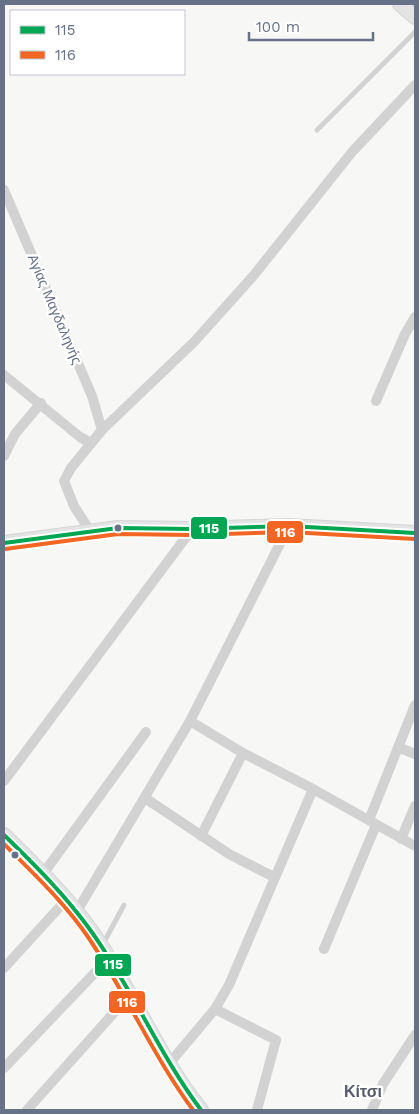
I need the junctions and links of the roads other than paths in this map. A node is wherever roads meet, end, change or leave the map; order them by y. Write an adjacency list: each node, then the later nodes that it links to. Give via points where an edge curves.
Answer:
1 (400, 4): 2 (street)
2 (415, 17)
3 (415, 32): 5 (lane)
4 (415, 85): 11 (street, via 352,152 254,275 194,342)
5 (317, 130)
6 (4, 190): 11 (street, Αγίας Μαγδαληνής, via 92,396)
7 (415, 317): 9 (street)
8 (4, 375): 10 (street)
9 (376, 401)
10 (41, 403): 12 (street); 13 (street, via 14,434)
11 (102, 430): 12 (street)
12 (91, 443): 16 (street, via 64,481 74,506)
13 (4, 456)
14 (289, 526): 15 (street); 17 (street); 20 (street)
15 (192, 529): 16 (street); 25 (street)
16 (90, 531): 18 (street)
17 (415, 533)
18 (4, 543)
19 (415, 705): 22 (street)
20 (190, 721): 23 (street); 27 (street)
21 (146, 732): 34 (street)
22 (400, 748): 24 (street); 29 (street)
23 (243, 753): 26 (street); 31 (street)
24 (415, 754)
25 (4, 782)
26 (313, 789): 29 (street); 35 (street)
27 (145, 798): 31 (street); 38 (street)
28 (415, 806): 32 (street)
29 (373, 822): 32 (street); 39 (street)
30 (4, 836): 34 (street)
31 (201, 836): 35 (street)
32 (401, 839): 33 (street)
33 (415, 846)
34 (43, 874): 36 (street)
35 (274, 877): 43 (street, via 229,985)
36 (66, 900): 38 (street); 41 (street)
37 (124, 905): 40 (lane)
38 (77, 911): 40 (street)
39 (324, 949)
40 (105, 953): 42 (street); 46 (street)
41 (4, 968)
42 (128, 996): 45 (street); 47 (street)
43 (215, 1009): 45 (street); 49 (street, via 276,1040)
44 (415, 1035): 50 (street, via 383,1084)
45 (168, 1065): 48 (street)
46 (4, 1068)
47 (26, 1110)
48 (201, 1110)
49 (257, 1110)
50 (372, 1110)

